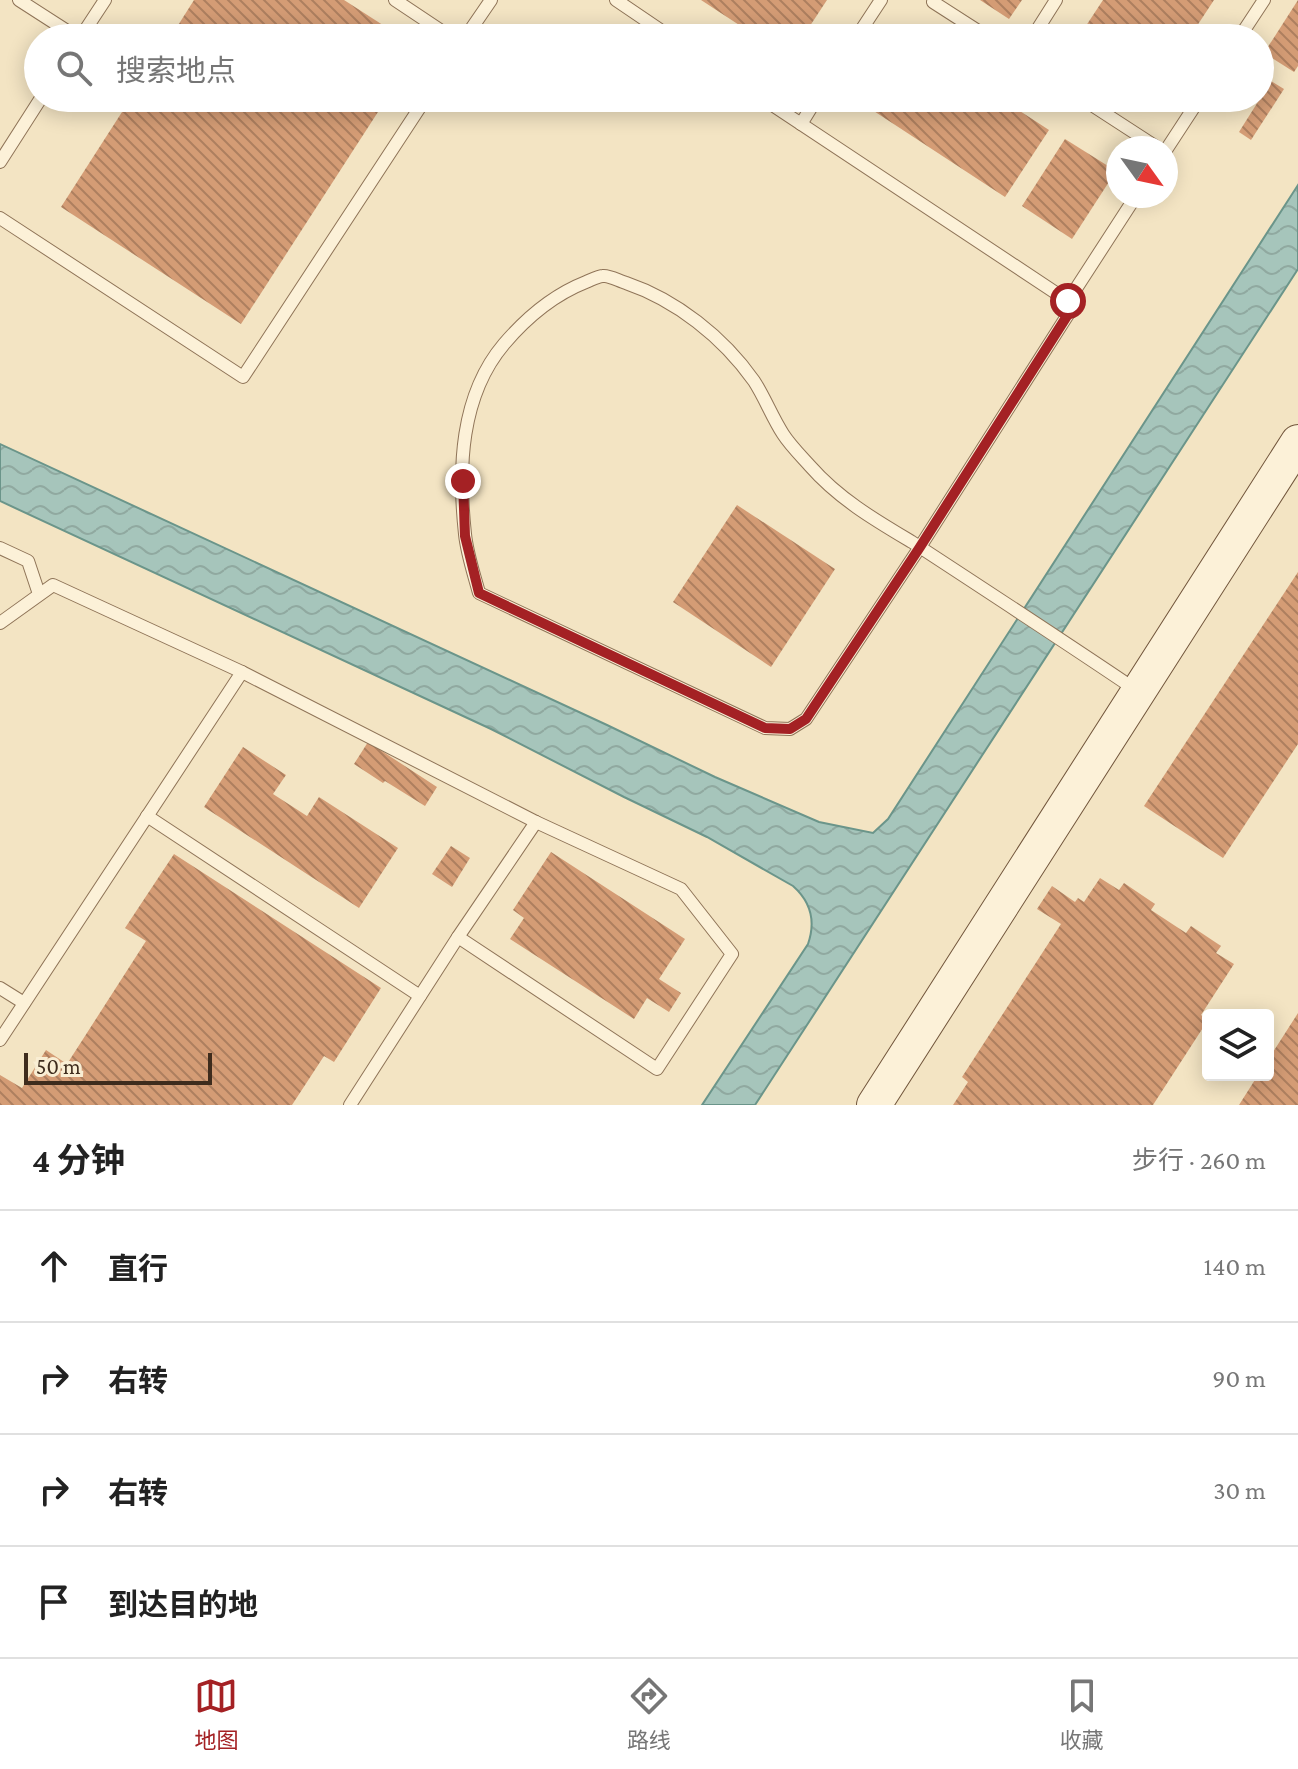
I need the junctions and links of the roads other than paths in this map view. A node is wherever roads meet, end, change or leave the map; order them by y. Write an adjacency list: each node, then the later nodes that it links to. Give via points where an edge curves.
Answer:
1 (19, 0): 10 (lane)
2 (105, 0): 11 (lane)
3 (395, 0): 12 (lane)
4 (491, 0): 13 (lane)
5 (616, 0): 14 (lane)
6 (881, 0): 15 (lane)
7 (1056, 0): 17 (lane)
8 (1264, 0): 18 (lane)
9 (933, 2): 16 (lane)
10 (57, 24)
11 (89, 24)
12 (431, 24)
13 (475, 24)
14 (651, 24)
15 (865, 24)
16 (967, 24)
17 (1041, 24)
18 (1248, 24)
19 (32, 112): 28 (lane)
20 (417, 112): 30 (lane, via 243,377)
21 (783, 112): 25 (lane)
22 (808, 112): 25 (lane)
23 (1103, 112): 26 (lane)
24 (1191, 112): 27 (lane)
25 (801, 124): 31 (lane)
26 (1140, 136)
27 (1175, 136)
28 (0, 162)
29 (1128, 208): 31 (lane)
30 (0, 218)
31 (1068, 301): 33 (lane, via 1074,305)
32 (1298, 442): 38 (street)
33 (920, 547): 33 (lane, via 853,506 813,469 783,435 753,380 712,334 661,298 604,275 557,296 517,329 485,373 474,399 464,439 463,481 465,536 479,593 765,728 790,729 806,719); 38 (lane)
34 (0, 548): 35 (lane, via 28,561)
35 (39, 594): 36 (lane); 37 (lane, via 53,585)
36 (0, 623)
37 (242, 672): 39 (lane); 40 (lane)
38 (1139, 691): 47 (street)
39 (147, 816): 43 (lane); 44 (lane)
40 (536, 822): 41 (lane); 41 (lane, via 681,889 732,954 657,1069)
41 (458, 937): 43 (lane)
42 (0, 988): 44 (lane)
43 (420, 996): 46 (lane)
44 (24, 1003): 45 (lane)
45 (0, 1040)
46 (350, 1105)
47 (874, 1105)

